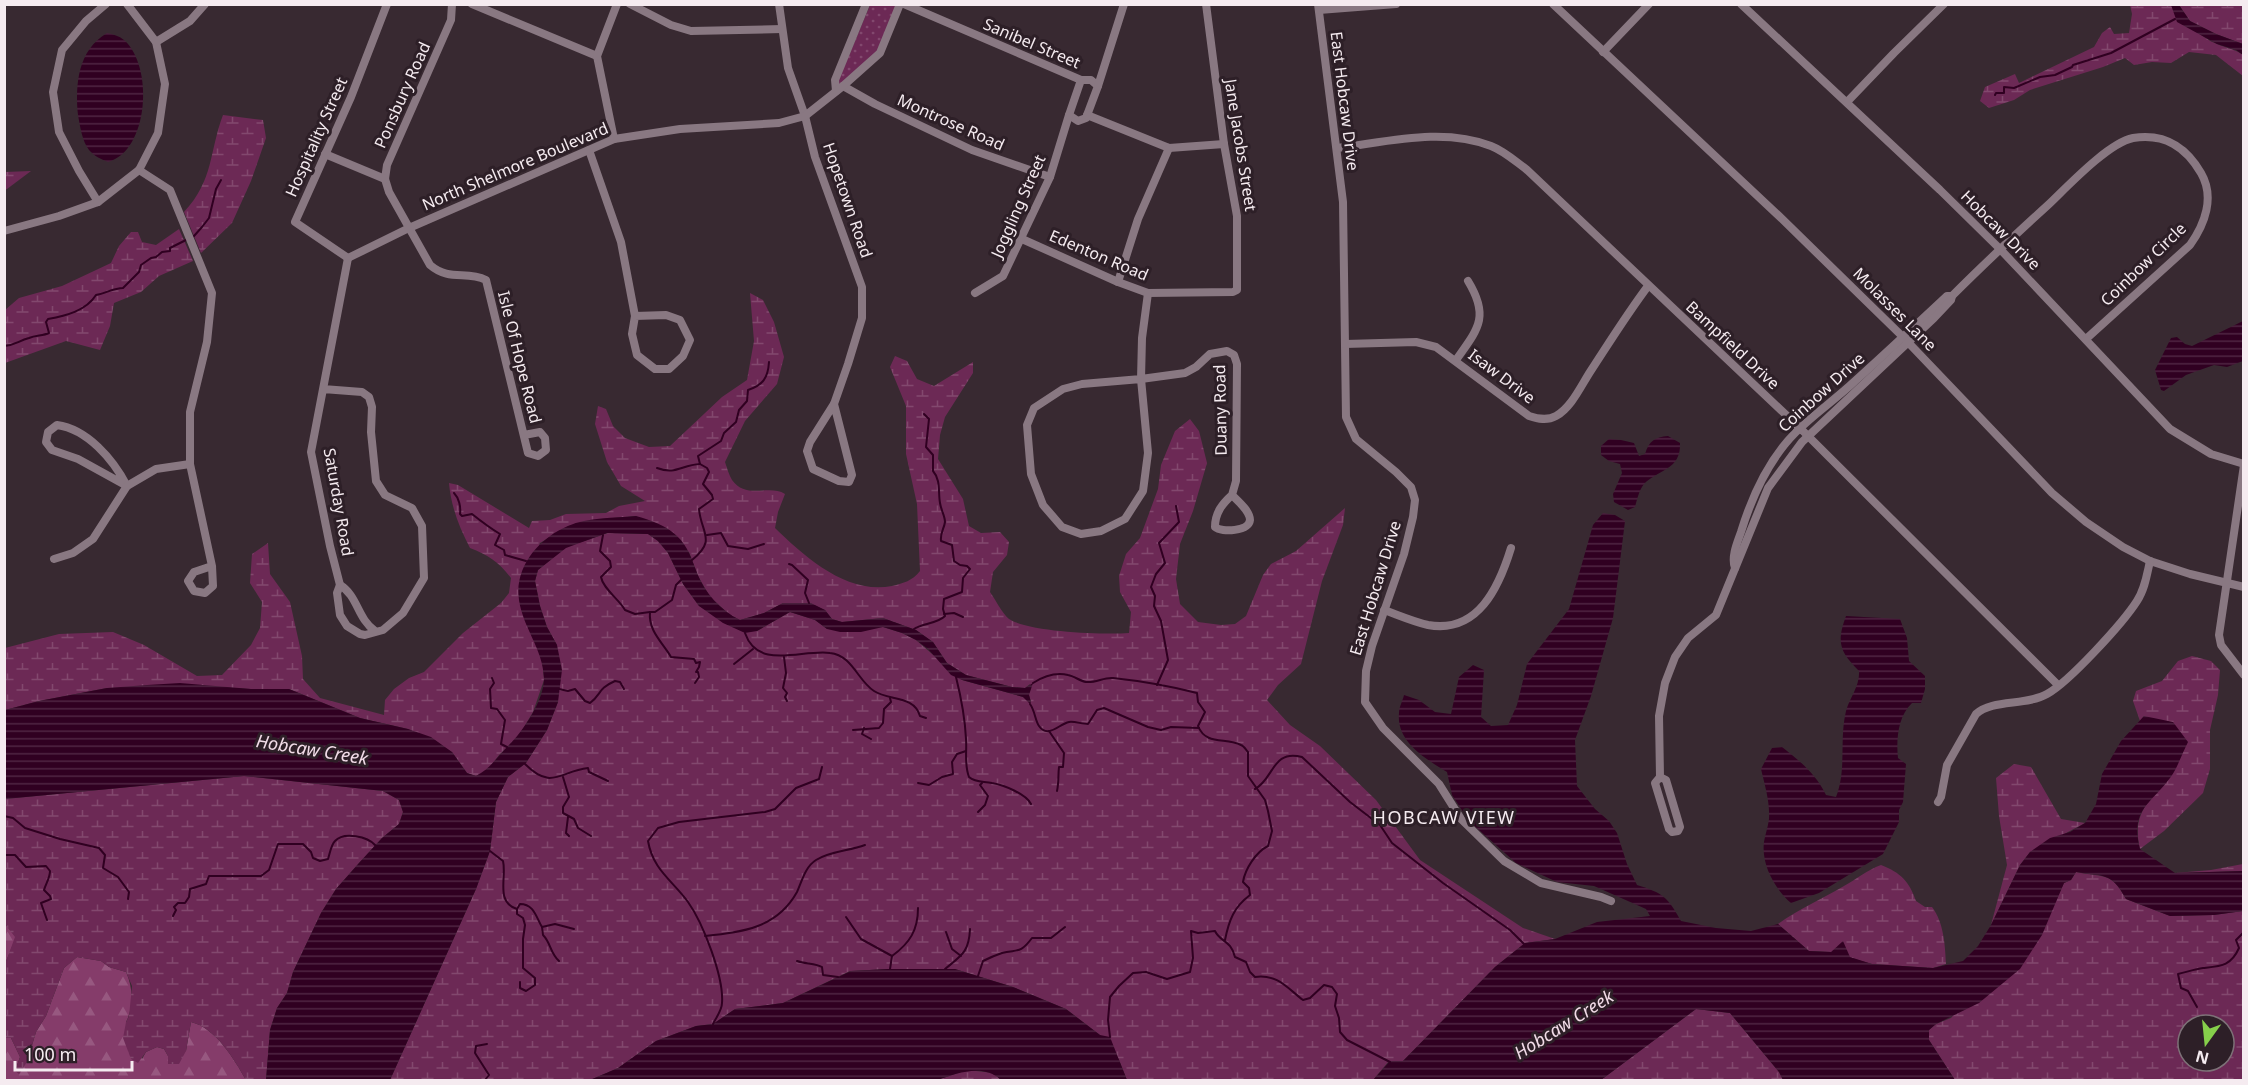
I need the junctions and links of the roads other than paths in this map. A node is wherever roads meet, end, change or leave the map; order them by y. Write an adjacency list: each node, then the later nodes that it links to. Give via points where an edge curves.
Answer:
1 (106, 4): 40 (street, via 62,50 53,92 59,132)
2 (127, 4): 21 (street)
3 (204, 4): 21 (street, via 190,21)
4 (387, 4): 36 (street, Hospitality Street)
5 (452, 4): 39 (street, Ponsbury Road, via 451,20 387,165)
6 (472, 4): 23 (street)
7 (617, 4): 23 (street)
8 (630, 4): 20 (street, via 691,31)
9 (779, 4): 20 (street, Hopetown Road)
10 (866, 4): 26 (street, via 835,80)
11 (902, 4): 24 (street, Sanibel Street); 26 (street, North Shelmore Boulevard, via 880,53)
12 (1124, 4): 25 (street)
13 (1206, 4): 32 (street, Jane Jacobs Street)
14 (1396, 4): 19 (street)
15 (1553, 4): 22 (street, Molasses Lane)
16 (1649, 4): 22 (street)
17 (1741, 4): 27 (street, Hobcaw Drive)
18 (1940, 6): 27 (street)
19 (1318, 7): 34 (street, East Hobcaw Drive)
20 (782, 29): 29 (street, Hopetown Road, via 788,68)
21 (156, 42): 37 (street, via 165,84 158,133)
22 (1603, 52): 54 (street, Molasses Lane)
23 (597, 56): 31 (street)
24 (1081, 80): 25 (street, Sanibel Street, via 1091,80); 30 (street, Joggling Street)
25 (1098, 86): 28 (street)
26 (840, 89): 29 (street, North Shelmore Boulevard); 38 (street, Montrose Road, via 972,150)
27 (1847, 102): 44 (street, Hobcaw Drive)
28 (1087, 115): 30 (street, via 1083,121); 33 (street)
29 (805, 116): 31 (street, North Shelmore Boulevard, via 779,123 680,129); 59 (street, Hopetown Road, via 815,157 862,287 862,318)
30 (1069, 116): 38 (street, Joggling Street)
31 (614, 139): 35 (street, North Shelmore Boulevard)
32 (1224, 144): 33 (street); 49 (street, Jane Jacobs Street, via 1237,216)
33 (1169, 148): 47 (street, via 1138,219)
34 (1336, 148): 48 (street, Bampfield Drive, via 1447,136 1493,147 1526,169); 55 (street, East Hobcaw Drive, via 1343,202)
35 (589, 150): 41 (street, North Shelmore Boulevard); 52 (street, via 621,242)
36 (325, 154): 39 (street); 45 (street, Hospitality Street, via 295,222)
37 (139, 170): 40 (street); 63 (street, via 170,190 212,293 207,342 190,412)
38 (1050, 177): 43 (street, Joggling Street)
39 (385, 179): 41 (street)
40 (98, 202): 42 (street)
41 (409, 228): 45 (street, North Shelmore Boulevard); 61 (street, Isle Of Hope Road, via 430,266 440,273 477,275 486,280)
42 (4, 231)
43 (1022, 239): 47 (street, Edenton Road); 51 (street, Joggling Street, via 1003,276)
44 (2000, 249): 53 (street, Hobcaw Drive); 53 (street, Coinbow Circle, via 2078,176 2132,138 2154,138 2176,145 2192,157 2204,178 2208,197 2199,232 2190,245); 54 (street, Coinbow Drive)
45 (348, 258): 58 (street, Saturday Road)
46 (1468, 281): 56 (street, via 1476,294 1480,322)
47 (1118, 282): 50 (street, Edenton Road)
48 (1648, 286): 56 (street, Isaw Drive, via 1575,396 1555,417 1528,416); 60 (street, Bampfield Drive)
49 (1237, 290): 50 (street, Edenton Road)
50 (1148, 292): 57 (street)
51 (975, 293)
52 (635, 316): 52 (street, via 666,315 680,320 690,340 683,356 669,369 655,369 637,355 632,334)
53 (2086, 339): 64 (street, Hobcaw Drive, via 2170,429 2211,454)
54 (1906, 340): 60 (street, Coinbow Drive); 62 (street, Coinbow Drive); 69 (street, Molasses Lane, via 2052,493 2086,522)
55 (1345, 344): 56 (street, Isaw Drive, via 1416,342 1436,347); 75 (street, East Hobcaw Drive, via 1349,426 1356,439 1411,487 1414,500 1404,554)
56 (1456, 360)
57 (1141, 379): 57 (street, via 1062,389 1034,408 1027,425 1031,474 1043,505 1062,527 1081,534 1101,531 1125,519 1143,490 1148,453); 66 (street, Duany Road, via 1185,372 1210,354 1227,351 1234,355 1236,481)
58 (323, 389): 73 (street, Saturday Road, via 311,452); 76 (street, via 362,392 369,397 376,481 385,495 412,508 422,526 424,578 404,613)
59 (834, 404): 59 (street, Hopetown Road, via 852,475 849,482 813,469 807,451)
60 (1800, 428): 62 (street, Bampfield Drive); 71 (street, Coinbow Drive, via 1776,456 1760,484 1737,544)
61 (524, 435)
62 (1808, 436): 71 (street, Coinbow Drive, via 1768,488); 78 (street, Bampfield Drive)
63 (190, 464): 65 (street, via 156,469); 70 (street)
64 (2244, 465): 72 (street)
65 (127, 486): 65 (street, via 117,466 69,427 57,425 48,432 46,442 52,450 78,459); 68 (street, via 93,539 73,553)
66 (1232, 495): 66 (street, Duany Road, via 1215,519 1219,530 1244,527 1250,519)
67 (1511, 548): 75 (street, via 1489,598 1455,626 1427,625)
68 (54, 558)
69 (2151, 561): 72 (street, Molasses Lane); 78 (street, via 2137,601)
70 (212, 566)
71 (1735, 568): 79 (street, Coinbow Drive, via 1716,615 1688,638 1665,682 1659,716)
72 (2226, 583): 74 (street, Molasses Lane); 77 (street, via 2218,635)
73 (340, 585): 76 (street, Saturday Road, via 350,591 361,617); 76 (street, Saturday Road, via 338,606 347,626 360,634)
74 (2244, 587)
75 (1384, 610): 81 (street, East Hobcaw Drive, via 1364,690 1365,702 1383,728 1433,778 1461,819 1504,861 1541,883)
76 (375, 632)
77 (2244, 675)
78 (2058, 685): 80 (street, via 2046,694 1983,708 1976,714 1947,765)
79 (1660, 777): 79 (street, Coinbow Drive, via 1655,783 1669,829 1678,831 1666,780)
80 (1938, 802)
81 (1611, 901)

